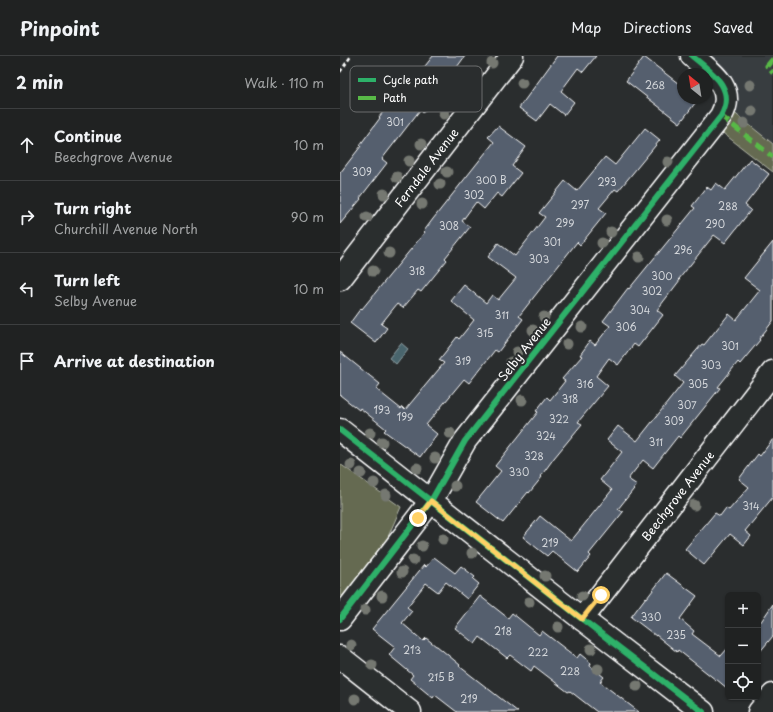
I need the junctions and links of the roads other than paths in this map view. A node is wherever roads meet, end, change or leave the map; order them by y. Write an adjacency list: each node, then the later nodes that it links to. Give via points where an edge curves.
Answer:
1 (512, 56): 3 (street, Ferndale Avenue)
2 (692, 56): 8 (street, Selby Avenue, via 721,82 726,96 721,116 465,441)
3 (482, 95)
4 (469, 112): 5 (street, Ferndale Avenue)
5 (340, 279)
6 (773, 372): 10 (street, Beechgrove Avenue)
7 (340, 430): 8 (street)
8 (431, 501): 9 (street, Selby Avenue); 10 (street)
9 (340, 619)
10 (582, 619): 14 (street)
11 (340, 657): 13 (street)
12 (773, 695): 15 (street)
13 (410, 712)
14 (703, 712)
15 (759, 712)

